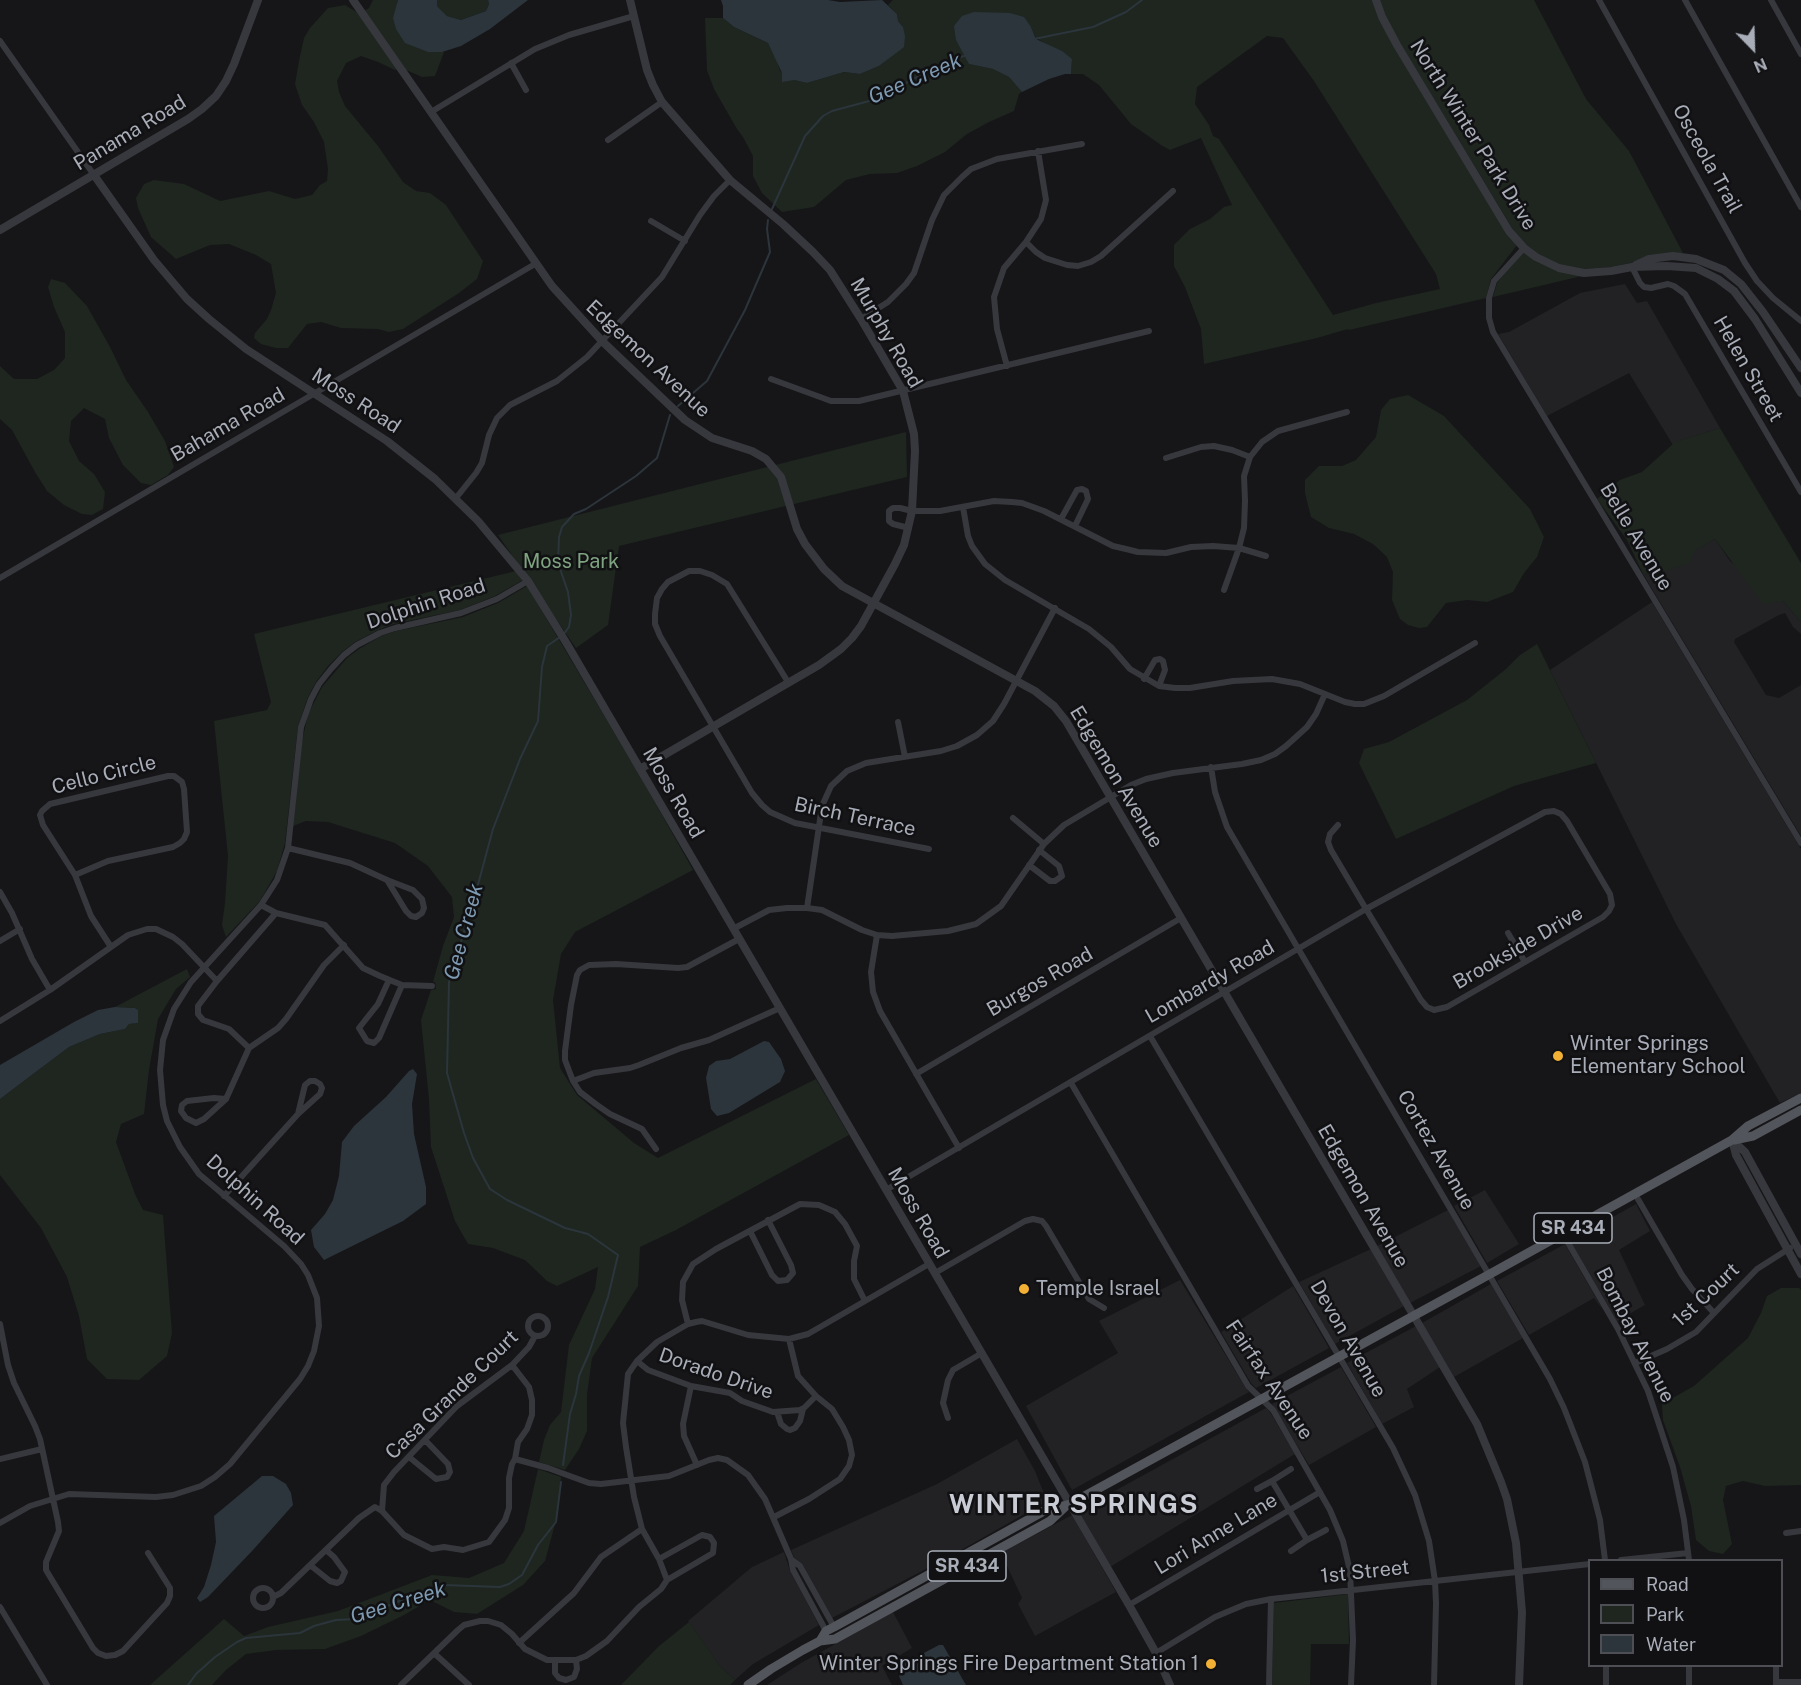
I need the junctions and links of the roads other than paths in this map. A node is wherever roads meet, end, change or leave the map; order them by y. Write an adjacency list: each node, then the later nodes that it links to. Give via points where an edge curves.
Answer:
1 (258, 0): 18 (street, Panama Road, via 234,64 216,96 188,119)
2 (353, 0): 14 (street, Edgemon Avenue)
3 (630, 0): 8 (street, Murphy Road)
4 (1376, 0): 26 (street, North Winter Park Drive, via 1402,54 1509,231)
5 (1599, 0): 30 (street, Osceola Trail, via 1745,263 1773,298)
6 (1685, 0): 21 (street)
7 (1771, 0): 10 (street)
8 (634, 16): 11 (street, via 569,35); 13 (street, Murphy Road, via 647,70)
9 (0, 41): 18 (street, Moss Road)
10 (1801, 54)
11 (511, 63): 12 (street); 14 (street)
12 (526, 90)
13 (663, 102): 15 (street); 19 (street, Murphy Road)
14 (431, 112): 27 (street, Edgemon Avenue)
15 (608, 140)
16 (1082, 144): 17 (street)
17 (1038, 151): 25 (street, via 1046,200 1041,219); 29 (street, via 997,159 962,177 944,195 914,273 888,302)
18 (94, 175): 23 (street, Panama Road); 38 (street, Moss Road, via 187,299 227,335)
19 (730, 180): 24 (street, via 714,196); 29 (street, Murphy Road, via 830,270)
20 (1173, 191): 25 (street, via 1091,262 1067,265 1045,258)
21 (1801, 207)
22 (651, 221): 24 (street)
23 (0, 230)
24 (685, 241): 32 (street, via 662,277)
25 (1026, 242): 33 (street, via 1004,268 994,297)
26 (1524, 248): 28 (street, North Winter Park Drive, via 1558,268 1584,273); 72 (street, Belle Avenue, via 1494,281 1489,298 1493,332)
27 (536, 264): 32 (street, Edgemon Avenue); 38 (street, Bahama Road)
28 (1632, 267): 34 (street, North Winter Park Drive, via 1649,259 1673,256 1696,259 1724,270 1763,312); 37 (street, North Winter Park Drive, via 1696,268 1718,279 1734,291 1755,319); 42 (street, Helen Street, via 1644,287 1668,284 1685,294)
29 (861, 319): 36 (street, Murphy Road)
30 (1801, 321)
31 (1149, 331): 33 (street)
32 (602, 341): 43 (street, via 557,381 510,405 497,418 482,463); 54 (street, Edgemon Avenue, via 696,429 766,459 781,477 797,529 814,557 842,586)
33 (1007, 366): 36 (street)
34 (1801, 368)
35 (771, 379): 36 (street, via 831,401 859,401)
36 (903, 391): 45 (street, Murphy Road, via 914,434)
37 (1801, 393)
38 (314, 394): 43 (street, Moss Road, via 402,452); 51 (street, Bahama Road)
39 (1347, 412): 40 (street, via 1278,431)
40 (1250, 457): 41 (street, via 1214,446); 49 (street, via 1244,476 1244,528)
41 (1166, 458)
42 (1801, 492)
43 (456, 498): 52 (street, Moss Road)
44 (963, 507): 45 (street); 46 (street, via 1012,502); 55 (street, via 968,536 985,564)
45 (912, 511): 48 (street, Murphy Road); 48 (street, via 889,511 889,521)
46 (1061, 519): 47 (street); 47 (street, via 1077,490 1086,491 1088,499)
47 (1075, 526): 49 (street, via 1113,546 1138,552 1213,546)
48 (909, 528): 54 (street, Murphy Road)
49 (1239, 548): 50 (street); 53 (street)
50 (1266, 555)
51 (0, 578)
52 (528, 581): 66 (street, Moss Road); 74 (street, Dolphin Road, via 461,614 380,633 357,645 330,669 311,699 301,727)
53 (1224, 590)
54 (873, 604): 58 (street, Edgemon Avenue); 59 (street, Murphy Road, via 841,649)
55 (1055, 608): 57 (street, via 1097,635); 58 (street)
56 (1475, 643): 61 (street, via 1372,702 1354,704)
57 (1144, 679): 60 (street); 60 (street, via 1155,660 1163,661 1165,670)
58 (1017, 681): 64 (street, via 993,721 977,735 941,751); 67 (street, Edgemon Avenue, via 1054,706)
59 (788, 682): 63 (street, Murphy Road); 63 (street, Birch Terrace, via 727,584 700,571 677,576 657,598 656,624)
60 (1159, 686): 61 (street, via 1190,688 1272,679)
61 (1325, 694): 65 (street, via 1307,727 1286,746 1261,760)
62 (898, 722): 64 (street)
63 (713, 726): 66 (street, Murphy Road); 71 (street, Birch Terrace, via 762,805 781,818)
64 (905, 757): 71 (street, via 866,763 847,771 831,786)
65 (1211, 767): 67 (street, via 1146,779); 94 (street, Cortez Avenue, via 1227,827)
66 (640, 769): 87 (street, Moss Road)
67 (1111, 798): 73 (street, via 1064,825); 85 (street, Edgemon Avenue)
68 (1554, 811): 83 (street, Lombardy Road, via 1545,812); 95 (street, Brookside Drive, via 1567,821 1610,894 1612,905 1603,917)
69 (1013, 818): 73 (street)
70 (1338, 825): 83 (street, via 1328,842)
71 (818, 828): 75 (street, Birch Terrace); 82 (street)
72 (1801, 843)
73 (1044, 844): 76 (street)
74 (288, 848): 79 (street, via 351,863); 81 (street, Dolphin Road, via 277,880)
75 (929, 849)
76 (1039, 850): 77 (street); 77 (street, via 1059,866 1062,876 1050,881)
77 (1029, 865): 89 (street, via 1000,906 976,924 948,931)
78 (75, 875): 78 (street, Cello Circle, via 43,825 40,815 45,807 168,776 182,782 187,832 180,843 108,861); 93 (street, Cello Circle, via 91,916)
79 (387, 880): 79 (street, via 411,916 422,913 423,899 418,894)
80 (0, 892): 86 (street)
81 (261, 905): 84 (street); 96 (street, Dolphin Road)
82 (807, 908): 87 (street, via 768,910); 89 (street, via 822,910)
83 (1366, 909): 94 (street, Lombardy Road); 95 (street, Brookside Drive, via 1421,1000 1434,1010 1447,1007)
84 (276, 913): 92 (street, via 325,925); 98 (street)
85 (1181, 918): 102 (street, Edgemon Avenue); 107 (street, Burgos Road)
86 (20, 929): 91 (street); 101 (street)
87 (733, 929): 90 (street, Moss Road)
88 (1508, 933): 95 (street)
89 (877, 934): 107 (street, via 871,972 873,992)
90 (739, 939): 103 (street, Moss Road); 108 (street, via 687,967 616,964 589,965 580,970 574,984 565,1051)
91 (0, 940)
92 (344, 945): 97 (street, via 363,968); 106 (street, via 324,965 278,1028)
93 (111, 947): 96 (street, via 137,931 156,929 182,944); 101 (street)
94 (1299, 949): 102 (street, Lombardy Road); 128 (street, Cortez Avenue)
95 (1526, 962)
96 (203, 967): 98 (street); 119 (street, Dolphin Road, via 183,993 168,1023 161,1053 160,1086 167,1121 180,1148 199,1174)
97 (388, 980): 99 (street); 99 (street, via 378,1004 359,1028 367,1041 374,1043 379,1038)
98 (217, 981): 106 (street, via 198,1006 198,1014 203,1020 229,1029)
99 (402, 985): 100 (street)
100 (432, 986)
101 (50, 990): 104 (street)
102 (1224, 993): 105 (street, Lombardy Road); 133 (street, Edgemon Avenue)
103 (780, 1008): 108 (street, via 709,1040 639,1065); 117 (street, Moss Road)
104 (0, 1021)
105 (1150, 1036): 109 (street, Lombardy Road); 139 (street, Devon Avenue)
106 (249, 1048): 111 (street)
107 (916, 1074): 115 (street)
108 (573, 1081): 116 (street, via 597,1105 642,1129)
109 (1071, 1083): 115 (street, Lombardy Road); 147 (street, Fairfax Avenue, via 1248,1386)
110 (1801, 1098): 114 (main road, SR 434, via 1748,1126)
111 (226, 1099): 111 (street, via 196,1123 181,1111 188,1101)
112 (1801, 1110): 114 (main road, SR 434, via 1753,1136)
113 (298, 1114): 113 (street, via 320,1094 320,1084 309,1081 305,1085); 119 (street)
114 (1732, 1140): 118 (main road, SR 434); 123 (street, via 1745,1152); 124 (street, via 1736,1155)
115 (959, 1148): 117 (street, Lombardy Road)
116 (656, 1149)
117 (886, 1190): 126 (street, Moss Road)
118 (1635, 1194): 122 (main road, SR 434); 132 (street, via 1682,1275)
119 (224, 1196): 162 (street, Dolphin Road, via 284,1246 308,1275 319,1326 308,1366 230,1464 201,1486 156,1497 81,1493)
120 (768, 1220): 121 (street); 121 (street, via 791,1265 792,1273 787,1280 778,1281 772,1275); 130 (street, via 800,1204 819,1205 835,1212 857,1246 854,1279)
121 (750, 1231): 135 (street, via 693,1264 683,1282 682,1300)
122 (1563, 1234): 128 (main road, SR 434); 141 (street, Bombay Avenue)
123 (1796, 1245): 124 (street, 1st Court); 125 (street)
124 (1787, 1249): 129 (street); 132 (street, 1st Court, via 1757,1269)
125 (1801, 1254)
126 (929, 1264): 127 (street, Moss Road); 130 (street)
127 (935, 1274): 131 (street, via 1033,1219 1042,1221 1089,1299); 138 (street, Moss Road)
128 (1490, 1274): 133 (main road, SR 434); 178 (street, Cortez Avenue, via 1550,1379 1580,1446 1600,1520)
129 (1801, 1274)
130 (865, 1301): 137 (street, via 808,1334)
131 (1104, 1308)
132 (1714, 1313): 141 (street, 1st Court, via 1696,1332)
133 (1414, 1315): 139 (main road, SR 434); 182 (street, Edgemon Avenue, via 1477,1424 1495,1464 1512,1518)
134 (0, 1324): 142 (street)
135 (688, 1324): 137 (street, via 702,1321 748,1335); 140 (street, via 657,1342)
136 (536, 1336): 143 (street, Casa Grande Court)
137 (789, 1339): 146 (street, via 798,1377)
138 (982, 1353): 150 (street, via 953,1370 943,1403); 163 (street, Moss Road)
139 (1338, 1356): 147 (main road, SR 434); 184 (street, Devon Avenue, via 1393,1448 1415,1495 1429,1541)
140 (637, 1361): 145 (street, Dorado Drive, via 648,1370); 158 (street, via 628,1374 623,1415)
141 (1635, 1363): 176 (street, Bombay Avenue, via 1673,1467)
142 (8, 1365): 144 (street); 152 (street)
143 (512, 1365): 151 (street, Casa Grande Court, via 457,1406); 155 (street, via 529,1387 532,1400 528,1429 518,1442)
144 (0, 1367)
145 (691, 1386): 149 (street, Dorado Drive, via 730,1393); 156 (street, via 684,1436)
146 (816, 1396): 148 (street); 166 (street, via 832,1409 849,1440 849,1466 840,1479 820,1493)
147 (1262, 1399): 161 (street, Fairfax Avenue, via 1273,1410); 163 (main road, SR 434)
148 (803, 1409): 149 (street, Dorado Drive); 149 (street, via 800,1421 790,1430 781,1424)
149 (777, 1412)
150 (948, 1418)
151 (425, 1440): 153 (street, Casa Grande Court); 153 (street, via 448,1464 447,1477 436,1479)
152 (42, 1449): 154 (street); 162 (street)
153 (409, 1457): 165 (street, Casa Grande Court, via 384,1485)
154 (0, 1459)
155 (515, 1459): 158 (street, via 589,1483); 165 (street, via 509,1508 489,1542 463,1550 432,1549 404,1535)
156 (697, 1465): 158 (street, via 669,1476); 166 (street, via 718,1458 738,1467 757,1487)
157 (1291, 1469): 159 (street)
158 (632, 1480): 168 (street)
159 (1272, 1481): 160 (street); 164 (street)
160 (1257, 1489)
161 (1320, 1492): 164 (street, Lori Anne Lane); 185 (street, Fairfax Avenue, via 1343,1541)
162 (52, 1498): 167 (street, Dolphin Road); 175 (street, via 59,1531 46,1570 98,1653 115,1655 123,1651 167,1603 170,1588)
163 (1070, 1504): 188 (street, Moss Road); 190 (main road, SR 434, via 1044,1511); 191 (main road, SR 434, via 1050,1521)
164 (1289, 1510): 172 (street); 188 (street, Lori Anne Lane)
165 (382, 1511): 173 (street, via 375,1508 366,1512)
166 (774, 1517): 192 (street, via 791,1559 800,1566)
167 (0, 1523)
168 (642, 1529): 177 (street); 194 (street, via 600,1557 574,1593)
169 (1326, 1530): 172 (street)
170 (1801, 1531): 171 (street)
171 (1786, 1533)
172 (1307, 1540): 174 (street)
173 (326, 1550): 181 (street); 181 (street, via 345,1572 341,1581 330,1581)
174 (1291, 1551)
175 (148, 1553)
176 (1688, 1557): 179 (street)
177 (659, 1559): 183 (street); 183 (street, via 702,1536 710,1537 714,1543 713,1553)
178 (1605, 1559)
179 (1643, 1559)
180 (1588, 1564): 182 (street, 1st Street)
181 (310, 1565): 186 (street)
182 (1520, 1572): 184 (street, 1st Street); 212 (street, Edgemon Avenue)
183 (667, 1580): 197 (street, via 607,1641)
184 (1435, 1581): 185 (street, 1st Street); 211 (street, Devon Avenue)
185 (1352, 1590): 187 (street, 1st Street); 210 (street, Fairfax Avenue)
186 (273, 1597)
187 (1271, 1599): 195 (street, 1st Street, via 1215,1617); 209 (street)
188 (1129, 1605): 195 (street, Moss Road)
189 (0, 1606): 204 (street)
190 (866, 1609): 191 (main road); 192 (main road, SR 434)
191 (862, 1624): 193 (main road, SR 434, via 835,1639)
192 (830, 1629): 193 (main road, SR 434)
193 (820, 1641): 207 (main road, SR 434)
194 (519, 1643): 196 (street, via 501,1625 480,1621 464,1625); 198 (street, via 533,1654)
195 (1156, 1653): 208 (street, Moss Road)
196 (435, 1654): 205 (street); 206 (street)
197 (576, 1660): 198 (street); 198 (street, via 574,1677 566,1680 555,1673)
198 (555, 1661)
199 (1606, 1667): 213 (street)
200 (1689, 1667): 214 (street)
201 (1776, 1667): 203 (street)
202 (1801, 1682): 203 (street)
203 (1776, 1684)
204 (47, 1685)
205 (401, 1685)
206 (470, 1685)
207 (748, 1685)
208 (1170, 1685)
209 (1269, 1685)
210 (1351, 1685)
211 (1434, 1685)
212 (1519, 1685)
213 (1606, 1685)
214 (1689, 1685)

